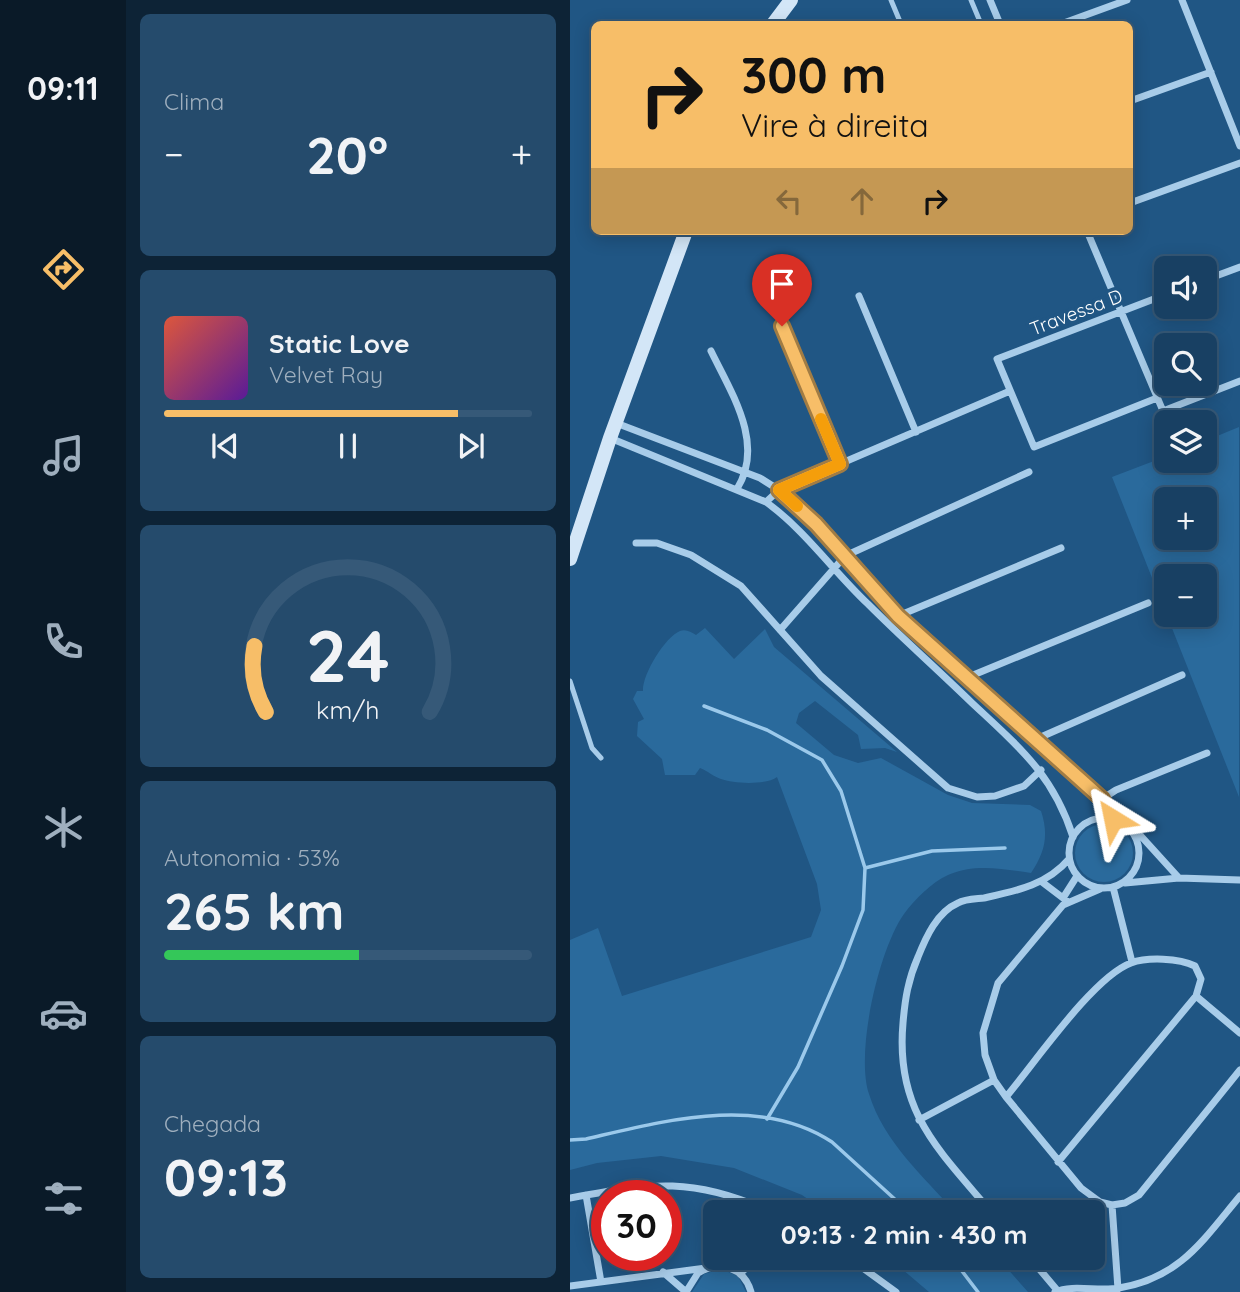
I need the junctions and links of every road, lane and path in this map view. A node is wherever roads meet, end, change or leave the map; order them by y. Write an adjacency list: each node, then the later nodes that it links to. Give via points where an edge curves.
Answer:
1 (792, 0): 7 (street)
2 (891, 0): 8 (lane)
3 (971, 0): 9 (lane)
4 (990, 0): 10 (street)
5 (1128, 0): 11 (street)
6 (1182, 0): 12 (street)
7 (775, 21)
8 (900, 21)
9 (980, 21)
10 (999, 21)
11 (1069, 21)
12 (1211, 72): 13 (street); 14 (street)
13 (1133, 100)
14 (1240, 146)
15 (1240, 163): 16 (street)
16 (1133, 201)
17 (685, 235): 29 (street)
18 (1089, 235): 23 (street)
19 (1240, 267): 20 (street)
20 (1217, 276)
21 (859, 296): 30 (street)
22 (1154, 300): 23 (street, Travessa D)
23 (1122, 311): 27 (street, Travessa D, via 997,359); 28 (street)
24 (782, 326): 32 (street)
25 (711, 351): 34 (street, via 742,415 748,440)
26 (1240, 381): 28 (street, via 1163,411)
27 (1010, 391): 28 (street, via 1034,447); 30 (street)
28 (1157, 398)
29 (615, 423): 31 (street); 34 (street)
30 (916, 432): 32 (street)
31 (610, 438): 35 (street); 41 (street)
32 (840, 464): 36 (street)
33 (1028, 472): 40 (street)
34 (747, 473): 35 (street); 36 (street)
35 (737, 489): 37 (street)
36 (779, 490): 37 (street); 40 (street)
37 (767, 502): 42 (street, via 789,519)
38 (636, 544): 45 (street, via 657,543 718,569 741,586)
39 (1061, 548): 44 (street)
40 (845, 555): 42 (street); 44 (street)
41 (570, 559)
42 (832, 569): 45 (street); 52 (street)
43 (1148, 603): 47 (street)
44 (898, 616): 47 (street)
45 (780, 630): 52 (street, via 867,720 948,788 977,797 995,796 1024,786)
46 (1182, 676): 49 (street)
47 (967, 678): 49 (street)
48 (570, 681): 51 (lane, via 592,748)
49 (1034, 740): 53 (street)
50 (1207, 753): 53 (street)
51 (600, 758)
52 (1041, 770): 56 (street, via 1055,790)
53 (1102, 799): 54 (street)
54 (1113, 819): 55 (street); 56 (street, via 1090,821)
55 (1133, 833): 59 (street); 62 (street, via 1139,856)
56 (1073, 837): 57 (street)
57 (1069, 859): 58 (street); 61 (street)
58 (1077, 876): 64 (street); 65 (street)
59 (1179, 878): 60 (street); 62 (street)
60 (1240, 880)
61 (1042, 882): 65 (street); 72 (street, via 957,903 930,928 906,984 900,1051 905,1085)
62 (1123, 883): 63 (street)
63 (1113, 887): 64 (street); 66 (street)
64 (1100, 889): 65 (street)
65 (1065, 900): 70 (street, via 998,984 983,1033)
66 (1132, 962): 67 (street, via 1184,961 1195,966 1201,979); 71 (street, via 1097,989)
67 (1196, 996): 68 (street); 73 (street)
68 (1240, 1033)
69 (1240, 1070): 79 (street, via 1139,1195)
70 (994, 1080): 71 (street); 72 (street)
71 (1006, 1097): 73 (street)
72 (919, 1120): 78 (street)
73 (1058, 1162): 79 (street, via 1090,1196)
74 (586, 1195): 76 (street); 77 (street, via 662,1184 713,1189); 88 (street)
75 (1240, 1196): 90 (street, via 1174,1269)
76 (570, 1198)
77 (740, 1200)
78 (981, 1200)
79 (1112, 1205): 90 (street)
80 (703, 1268): 86 (street)
81 (703, 1270): 92 (street)
82 (733, 1270): 87 (street)
83 (744, 1270): 87 (street)
84 (866, 1270): 94 (street)
85 (1039, 1270): 91 (street)
86 (663, 1272): 88 (street); 92 (street)
87 (740, 1274): 93 (street)
88 (601, 1282): 89 (street)
89 (570, 1286)
90 (1118, 1289): 91 (street)
91 (1056, 1291)
92 (686, 1292)
93 (751, 1292)
94 (896, 1292)

